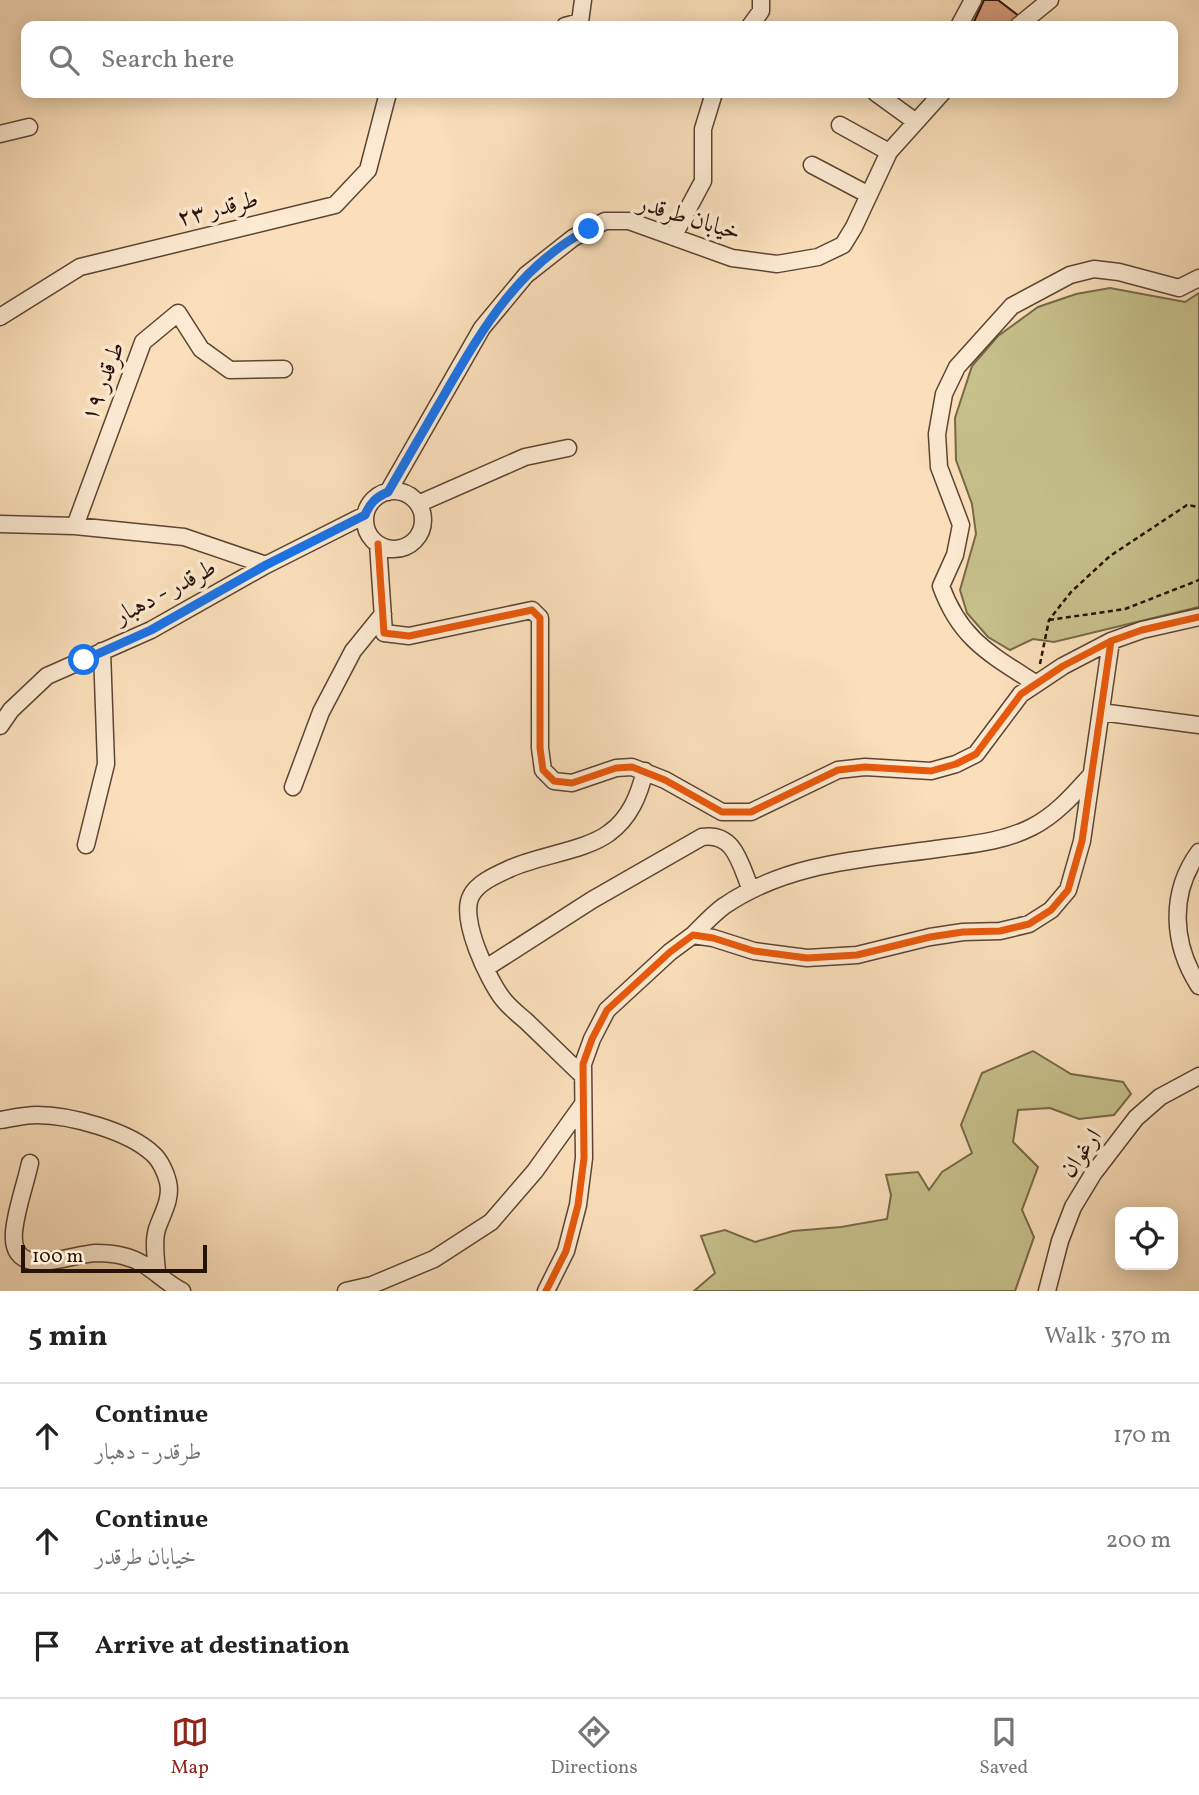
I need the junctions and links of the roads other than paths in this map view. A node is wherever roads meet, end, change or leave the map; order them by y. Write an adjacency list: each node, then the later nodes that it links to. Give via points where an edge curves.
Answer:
1 (583, 0): 5 (street)
2 (761, 0): 6 (street, via 761,11)
3 (973, 0): 7 (street)
4 (1050, 0): 8 (street)
5 (580, 21)
6 (754, 21)
7 (962, 21)
8 (1024, 21)
9 (387, 98): 22 (street, طرقدر ۲۳, via 368,170 335,205 80,267)
10 (712, 98): 20 (street, via 703,129 703,181)
11 (883, 98): 13 (street)
12 (938, 98): 13 (street, خیابان طرقدر)
13 (916, 122): 17 (street, خیابان طرقدر)
14 (840, 125): 17 (street)
15 (29, 127): 16 (street)
16 (0, 134)
17 (889, 152): 19 (street, خیابان طرقدر)
18 (812, 165): 19 (street)
19 (869, 195): 20 (street, خیابان طرقدر, via 843,245 818,257 777,264 732,258)
20 (673, 237): 25 (street, خیابان طرقدر, via 629,221 605,221 573,238 526,275 482,328)
21 (1199, 278): 36 (street, via 1179,288 1094,269 1070,275 1012,306 957,367 944,394 937,434 939,467 961,524 955,555 941,586 950,610 969,635)
22 (0, 317)
23 (284, 369): 29 (street, طرقدر ۱۹, via 230,370 201,349 178,313 143,342)
24 (568, 448): 26 (street, via 525,457)
25 (388, 492): 26 (street, via 410,496); 27 (street, via 370,504)
26 (418, 504): 30 (street, via 422,526 410,544 388,549)
27 (365, 515): 30 (street, via 365,526); 31 (street, طرقدر - دهبار)
28 (0, 524): 29 (street)
29 (75, 526): 31 (street, via 184,537)
30 (378, 544): 32 (street)
31 (266, 565): 35 (street, طرقدر - دهبار, via 151,630)
32 (383, 614): 40 (street, via 384,633 409,636 532,610 540,618 543,770 554,781 572,783 615,768); 42 (street, via 353,651 321,712)
33 (1199, 617): 34 (street)
34 (1111, 641): 36 (street); 37 (street)
35 (102, 651): 39 (street, طرقدر - دهبار, via 47,676); 43 (street, via 106,764)
36 (1035, 682): 40 (street, via 976,754 931,771 838,770 751,812 722,812)
37 (1101, 712): 38 (street); 41 (street)
38 (1199, 725)
39 (0, 726)
40 (645, 771): 47 (street, via 627,815 608,834 511,868 471,893 468,924)
41 (1092, 774): 45 (street, via 1064,805 1032,827 996,841 835,862); 46 (street, via 1082,841 1068,890 1051,910 1029,925 930,937 857,955 807,958 754,951)
42 (293, 787)
43 (86, 845)
44 (1199, 852): 48 (street, via 1188,867 1179,901 1178,937)
45 (751, 890): 46 (street, via 722,907); 47 (street, via 726,839 702,837)
46 (693, 935): 49 (street, via 607,1010 592,1039)
47 (486, 968): 49 (street, via 503,999)
48 (1199, 986)
49 (583, 1076): 51 (street)
50 (1199, 1076): 58 (street, ارغوان, via 1160,1097 1136,1118 1093,1174 1073,1207)
51 (583, 1104): 56 (street, via 491,1222 434,1259 373,1285); 57 (street, via 584,1158 578,1205 566,1251)
52 (0, 1120): 54 (street, via 37,1115 79,1120 128,1138 154,1154 169,1184 157,1230)
53 (30, 1163): 54 (street, via 14,1233 16,1248 28,1261 43,1263 96,1253 143,1262)
54 (157, 1272): 55 (street)
55 (182, 1291)
56 (346, 1291)
57 (546, 1291)
58 (1047, 1291)

